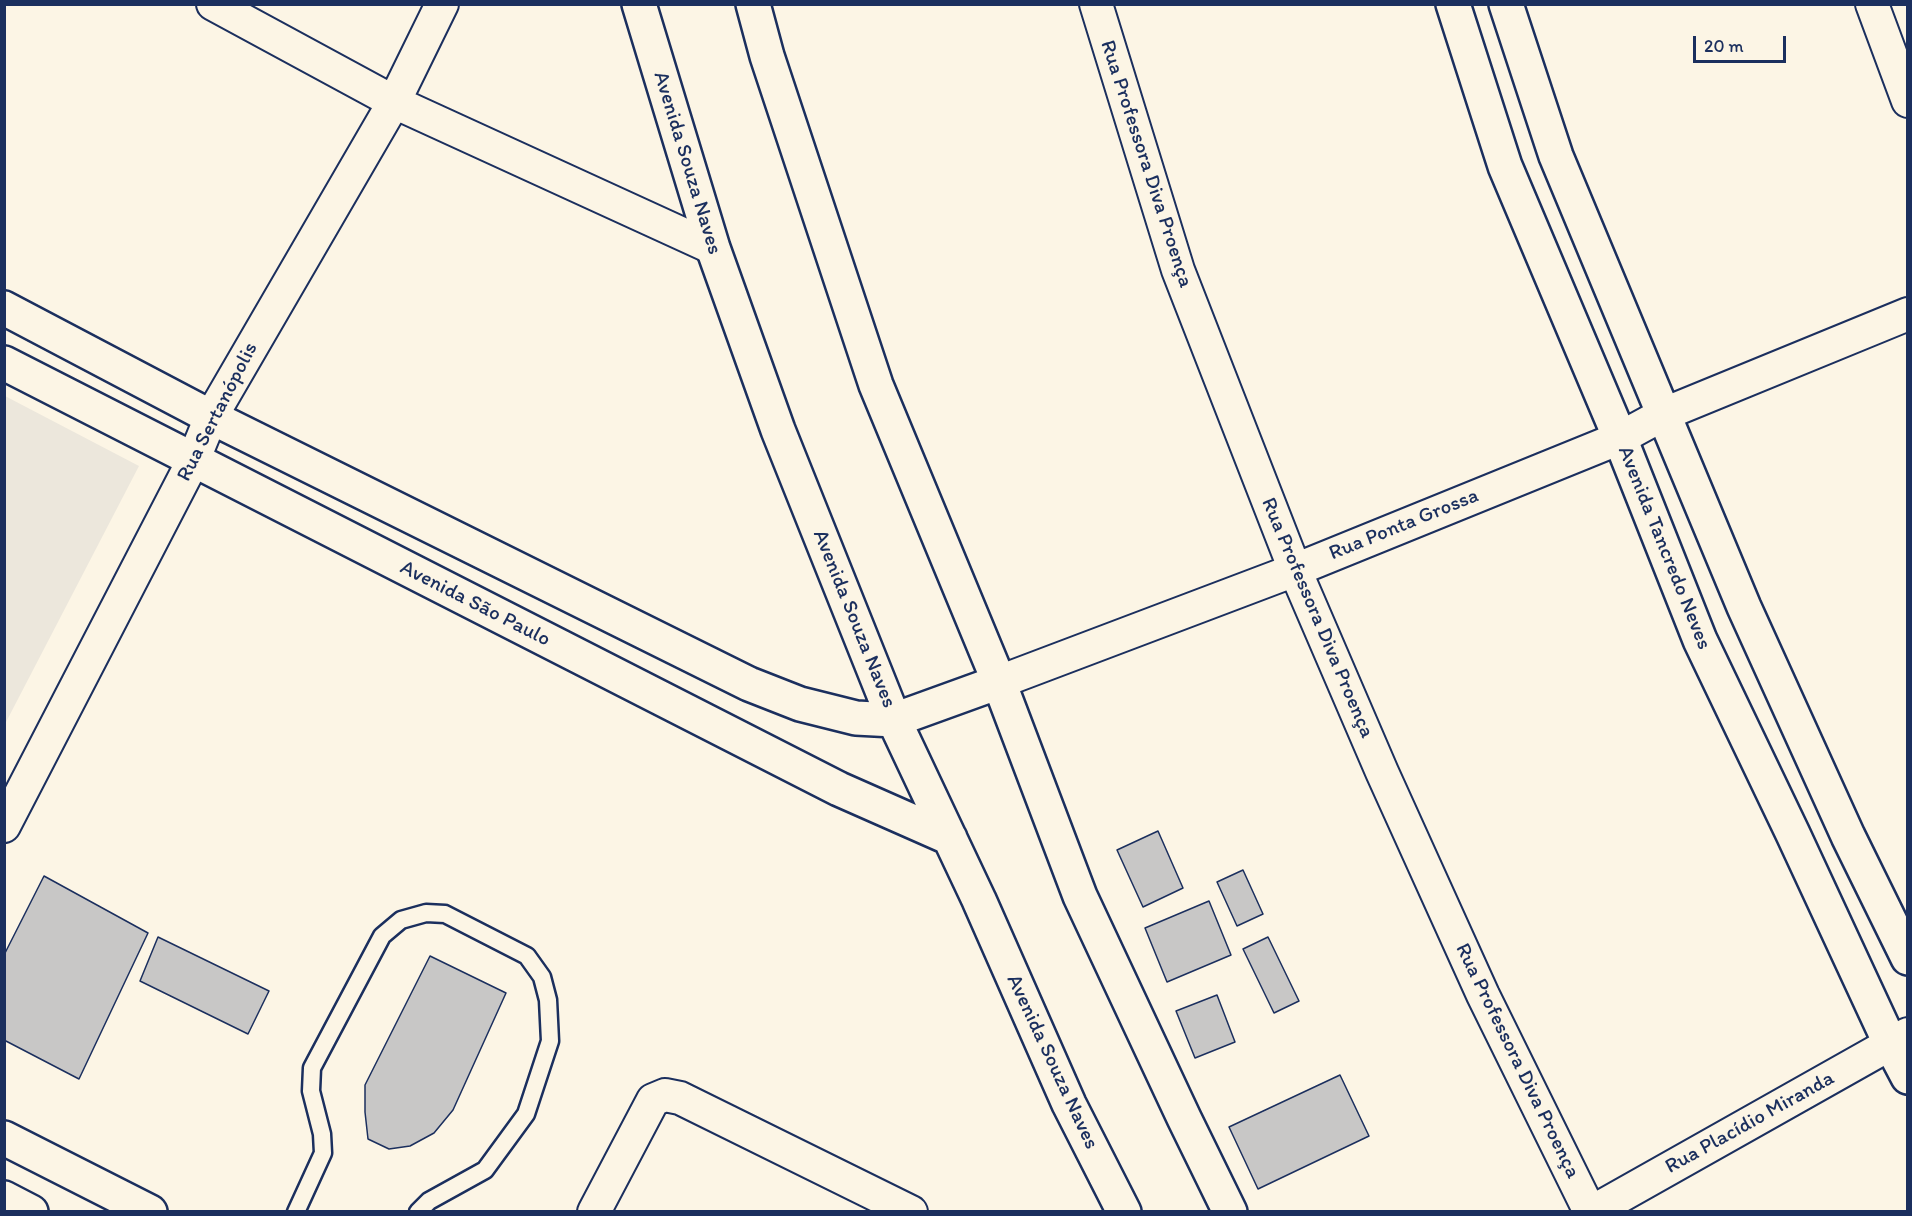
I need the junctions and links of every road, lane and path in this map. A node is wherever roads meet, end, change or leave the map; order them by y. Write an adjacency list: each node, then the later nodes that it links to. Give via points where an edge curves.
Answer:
1 (213, 4): 10 (street)
2 (442, 4): 10 (street, Rua Sertanópolis)
3 (639, 4): 11 (street, Avenida Souza Naves)
4 (753, 4): 20 (street, via 876,385)
5 (1096, 4): 19 (street, Rua Professora Diva Proença, via 1178,270)
6 (1453, 4): 17 (street, Avenida Tancredo Neves, via 1505,166)
7 (1506, 4): 15 (street, via 1556,156)
8 (1872, 4): 9 (street)
9 (1908, 101)
10 (394, 102): 11 (street); 16 (street, Rua Sertanópolis)
11 (713, 248): 21 (street, Avenida Souza Naves, via 778,430)
12 (4, 309): 16 (street)
13 (1908, 314): 15 (street, Rua Ponta Grossa)
14 (4, 363): 18 (street, Avenida São Paulo)
15 (1664, 414): 17 (street, Rua Ponta Grossa); 24 (street, via 1744,607)
16 (211, 417): 18 (street, Rua Sertanópolis); 21 (street, via 749,684 800,704 856,718)
17 (1620, 438): 19 (street, Rua Ponta Grossa); 25 (street, Avenida Tancredo Neves, via 1700,640 1798,845)
18 (193, 461): 22 (street, Rua Sertanópolis); 23 (street, Avenida São Paulo, via 839,789)
19 (1295, 570): 20 (street, Rua Ponta Grossa); 37 (street, Rua Professora Diva Proença, via 1483,995)
20 (999, 682): 21 (street, Rua Ponta Grossa); 36 (street, via 1080,896)
21 (894, 720): 23 (street, Avenida Souza Naves)
22 (4, 826)
23 (950, 838): 35 (street, Avenida Souza Naves, via 1069,1104)
24 (1908, 958)
25 (1899, 1039): 26 (street, Avenida Tancredo Neves); 37 (street, Rua Placídio Miranda)
26 (1908, 1077)
27 (4, 1138): 30 (street)
28 (4, 1198): 29 (street)
29 (31, 1212)
30 (150, 1212)
31 (296, 1212): 32 (lane, via 323,1153 311,1091 312,1068 382,936 401,920 426,913 445,914 527,957 542,977 548,1000 550,1041 526,1114 485,1170 429,1201)
32 (418, 1212)
33 (594, 1212): 34 (street, via 653,1100 665,1095 680,1098)
34 (911, 1212)
35 (1124, 1212)
36 (1230, 1212)
37 (1591, 1212)

